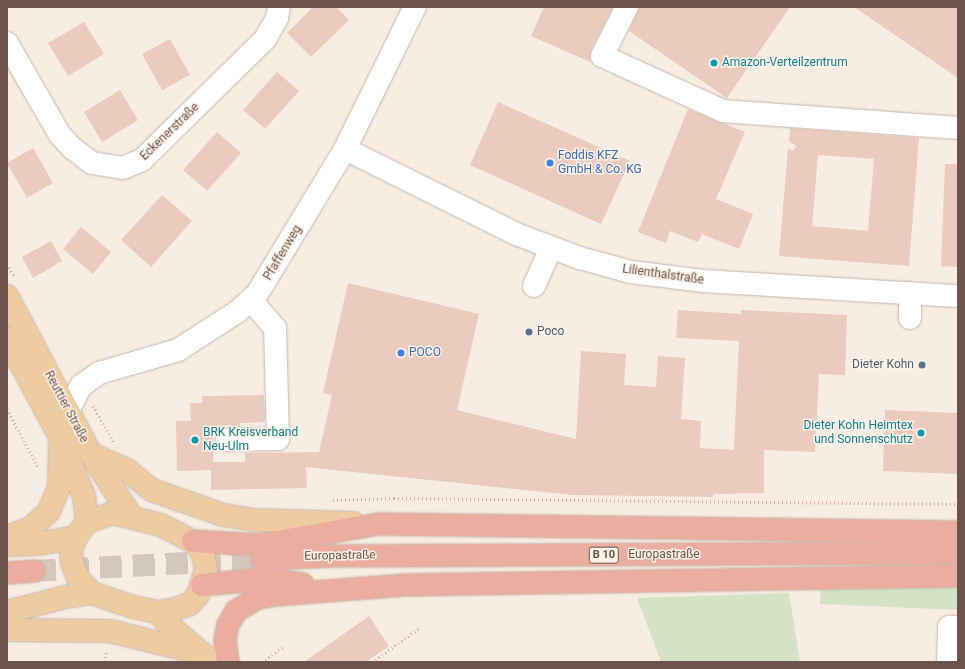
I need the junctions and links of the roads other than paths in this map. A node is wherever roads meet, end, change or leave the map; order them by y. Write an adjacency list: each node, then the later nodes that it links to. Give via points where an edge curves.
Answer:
1 (279, 7): 4 (street, Eckenerstraße, via 277,18 265,39 142,160 123,168 92,162 72,148 60,135)
2 (415, 7): 6 (street, Pfaffenweg)
3 (627, 7): 5 (street, via 602,56 723,111)
4 (7, 43)
5 (958, 128)
6 (345, 149): 7 (street, Lilienthalstraße, via 516,234); 12 (street, Pfaffenweg, via 273,272)
7 (551, 248): 8 (street); 9 (street, Lilienthalstraße, via 587,260 647,274 703,281)
8 (534, 286)
9 (910, 293): 11 (street, Lilienthalstraße); 13 (street)
10 (7, 296): 15 (main road, Reuttier Straße)
11 (958, 296)
12 (251, 300): 15 (street, Pfaffenweg, via 178,350 99,373 81,386); 16 (street, via 275,328 278,439)
13 (910, 318)
14 (7, 338): 15 (main road, Reuttier Straße)
15 (60, 423): 17 (main road, Reuttier Straße); 20 (main road, Reuttier Straße, via 84,496); 22 (main road, via 58,487 54,503 37,524)
16 (226, 440)
17 (91, 454): 18 (main road, Reuttier Straße); 19 (main road, via 127,470 152,490 223,515 287,522)
18 (131, 516): 20 (main road, via 113,513); 23 (main road, via 180,532)
19 (378, 524): 21 (highway); 23 (highway, via 260,545)
20 (81, 529): 24 (main road, via 37,544); 32 (main road, Reuttier Straße, via 71,549 72,564 78,580)
21 (958, 532)
22 (7, 537)
23 (194, 541): 30 (main road, via 203,554 206,570)
24 (7, 545)
25 (954, 554): 26 (highway, Europastraße / B 10, via 334,556)
26 (262, 559)
27 (34, 571): 28 (highway)
28 (7, 573)
29 (958, 576): 31 (highway, via 404,585)
30 (202, 585): 31 (highway, via 266,579); 33 (main road)
31 (343, 589): 39 (highway, via 275,595 244,604 236,611 228,625 225,640)
32 (92, 593): 34 (main road); 35 (main road, Reuttier Straße, via 122,605)
33 (190, 604): 35 (main road, Reuttier Straße); 38 (main road, via 190,622)
34 (7, 612)
35 (157, 612): 38 (main road)
36 (958, 627): 40 (street, via 948,627)
37 (7, 630): 38 (main road, via 110,631)
38 (206, 657)
39 (228, 662)
40 (948, 662)

